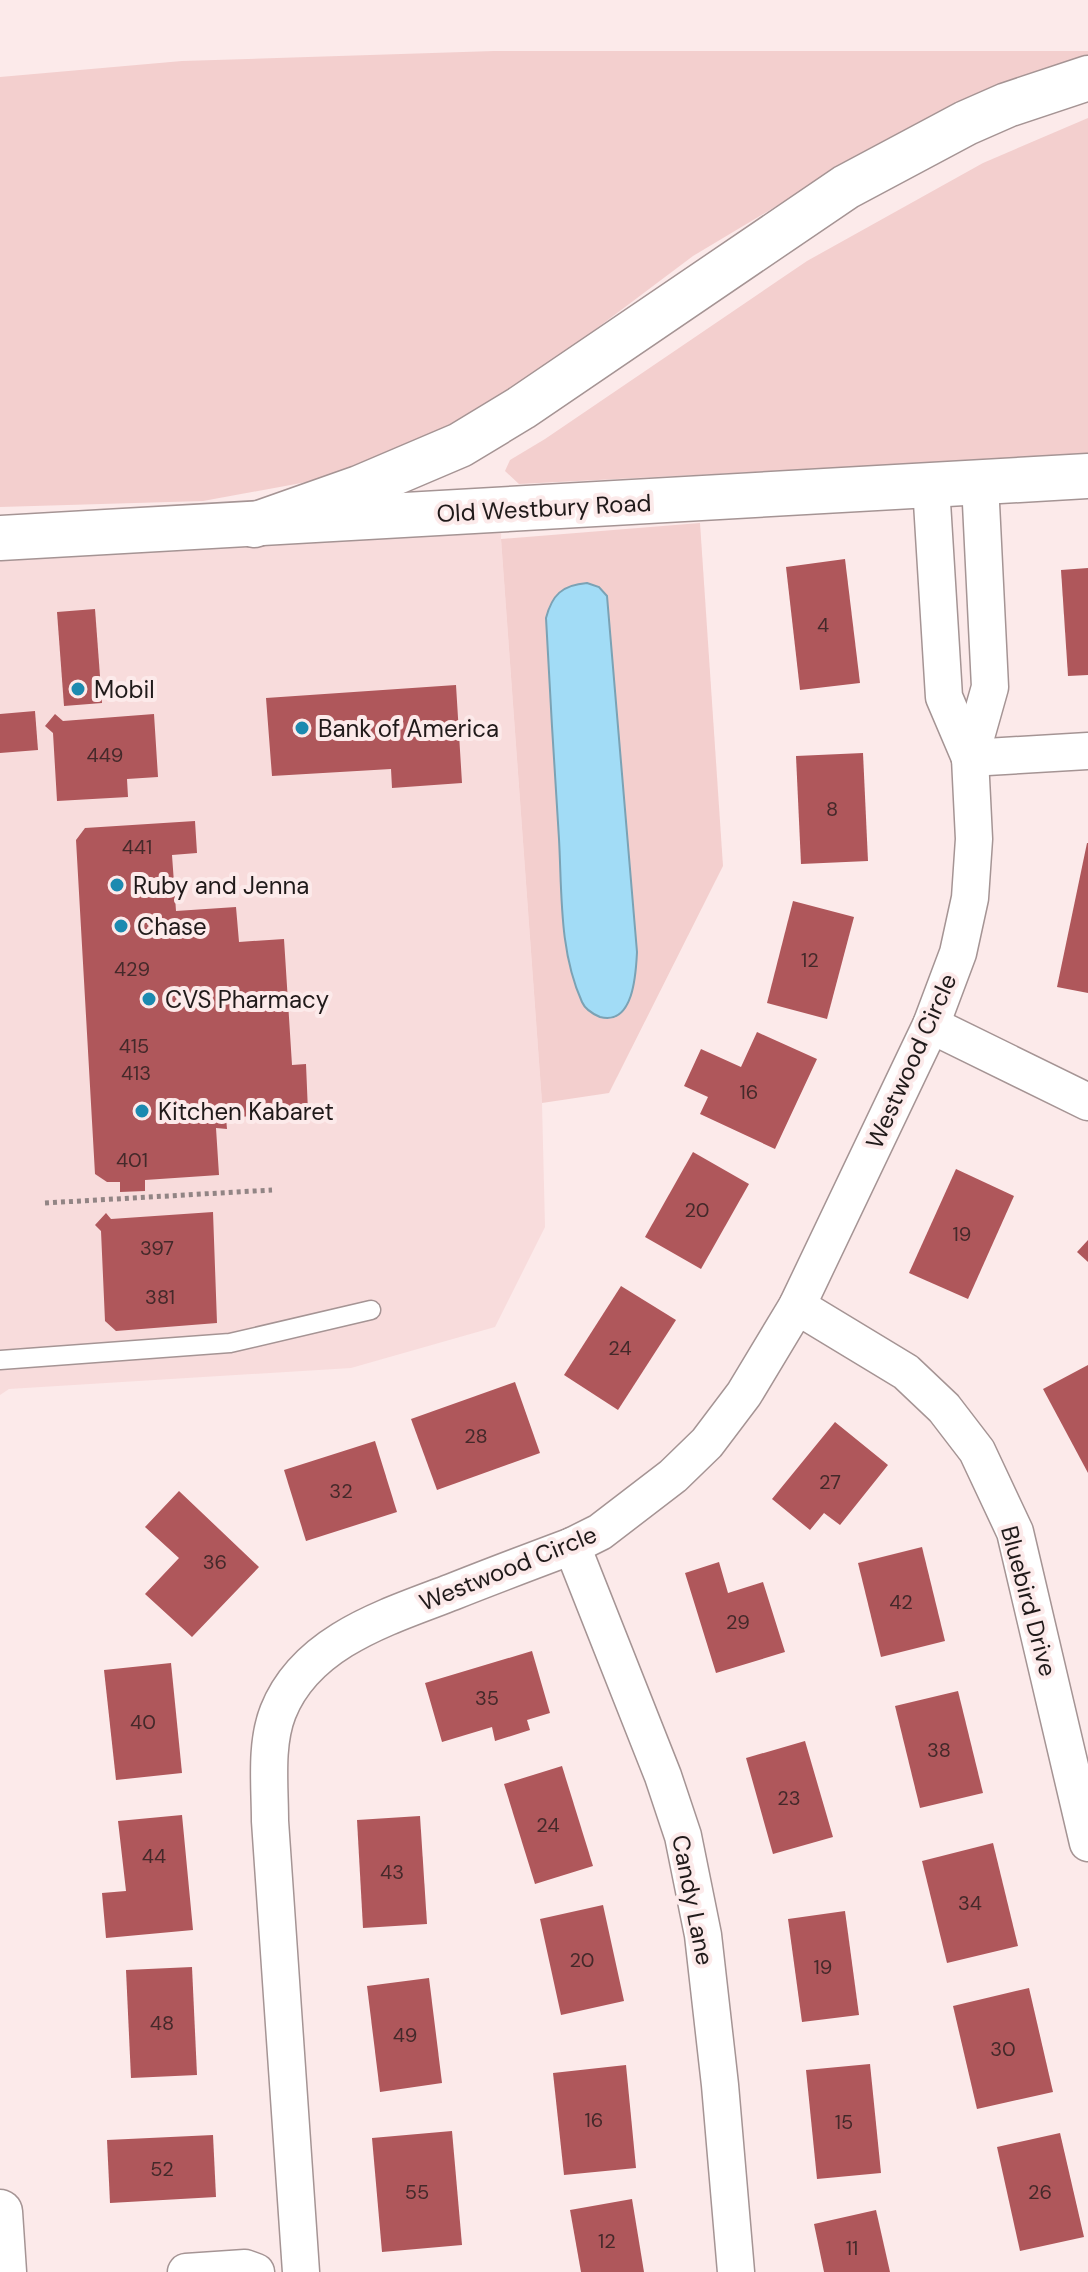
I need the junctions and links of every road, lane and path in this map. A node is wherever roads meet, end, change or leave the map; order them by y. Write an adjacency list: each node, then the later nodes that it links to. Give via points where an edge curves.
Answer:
1 (1088, 78): 5 (main road, via 993,111 846,187 460,445)
2 (1088, 476): 3 (main road, Old Westbury Road)
3 (980, 483): 4 (main road, Old Westbury Road); 8 (street, Westwood Circle, via 990,687)
4 (931, 486): 5 (main road, Old Westbury Road); 8 (street, Westwood Circle, via 944,697)
5 (254, 525): 6 (main road, Old Westbury Road)
6 (0, 538)
7 (1088, 751): 8 (street)
8 (970, 758): 9 (street, Westwood Circle, via 970,898 958,953)
9 (931, 1025): 10 (street); 13 (street, Westwood Circle)
10 (1088, 1102)
11 (272, 1190): 12 (path)
12 (45, 1203)
13 (797, 1306): 16 (street, Westwood Circle, via 744,1394 707,1443 600,1532); 17 (street, Bluebird Drive, via 906,1372 944,1408 977,1451 1015,1532)
14 (371, 1310): 15 (lane, via 230,1343)
15 (0, 1360)
16 (572, 1546): 22 (street, Westwood Circle, via 364,1626 305,1667 277,1715 269,1758 270,1821); 23 (street, Candy Lane, via 683,1836 703,1935)
17 (1088, 1843)
18 (0, 2212): 19 (main road)
19 (4, 2272)
20 (186, 2272): 21 (street)
21 (256, 2272)
22 (301, 2272)
23 (736, 2272)

